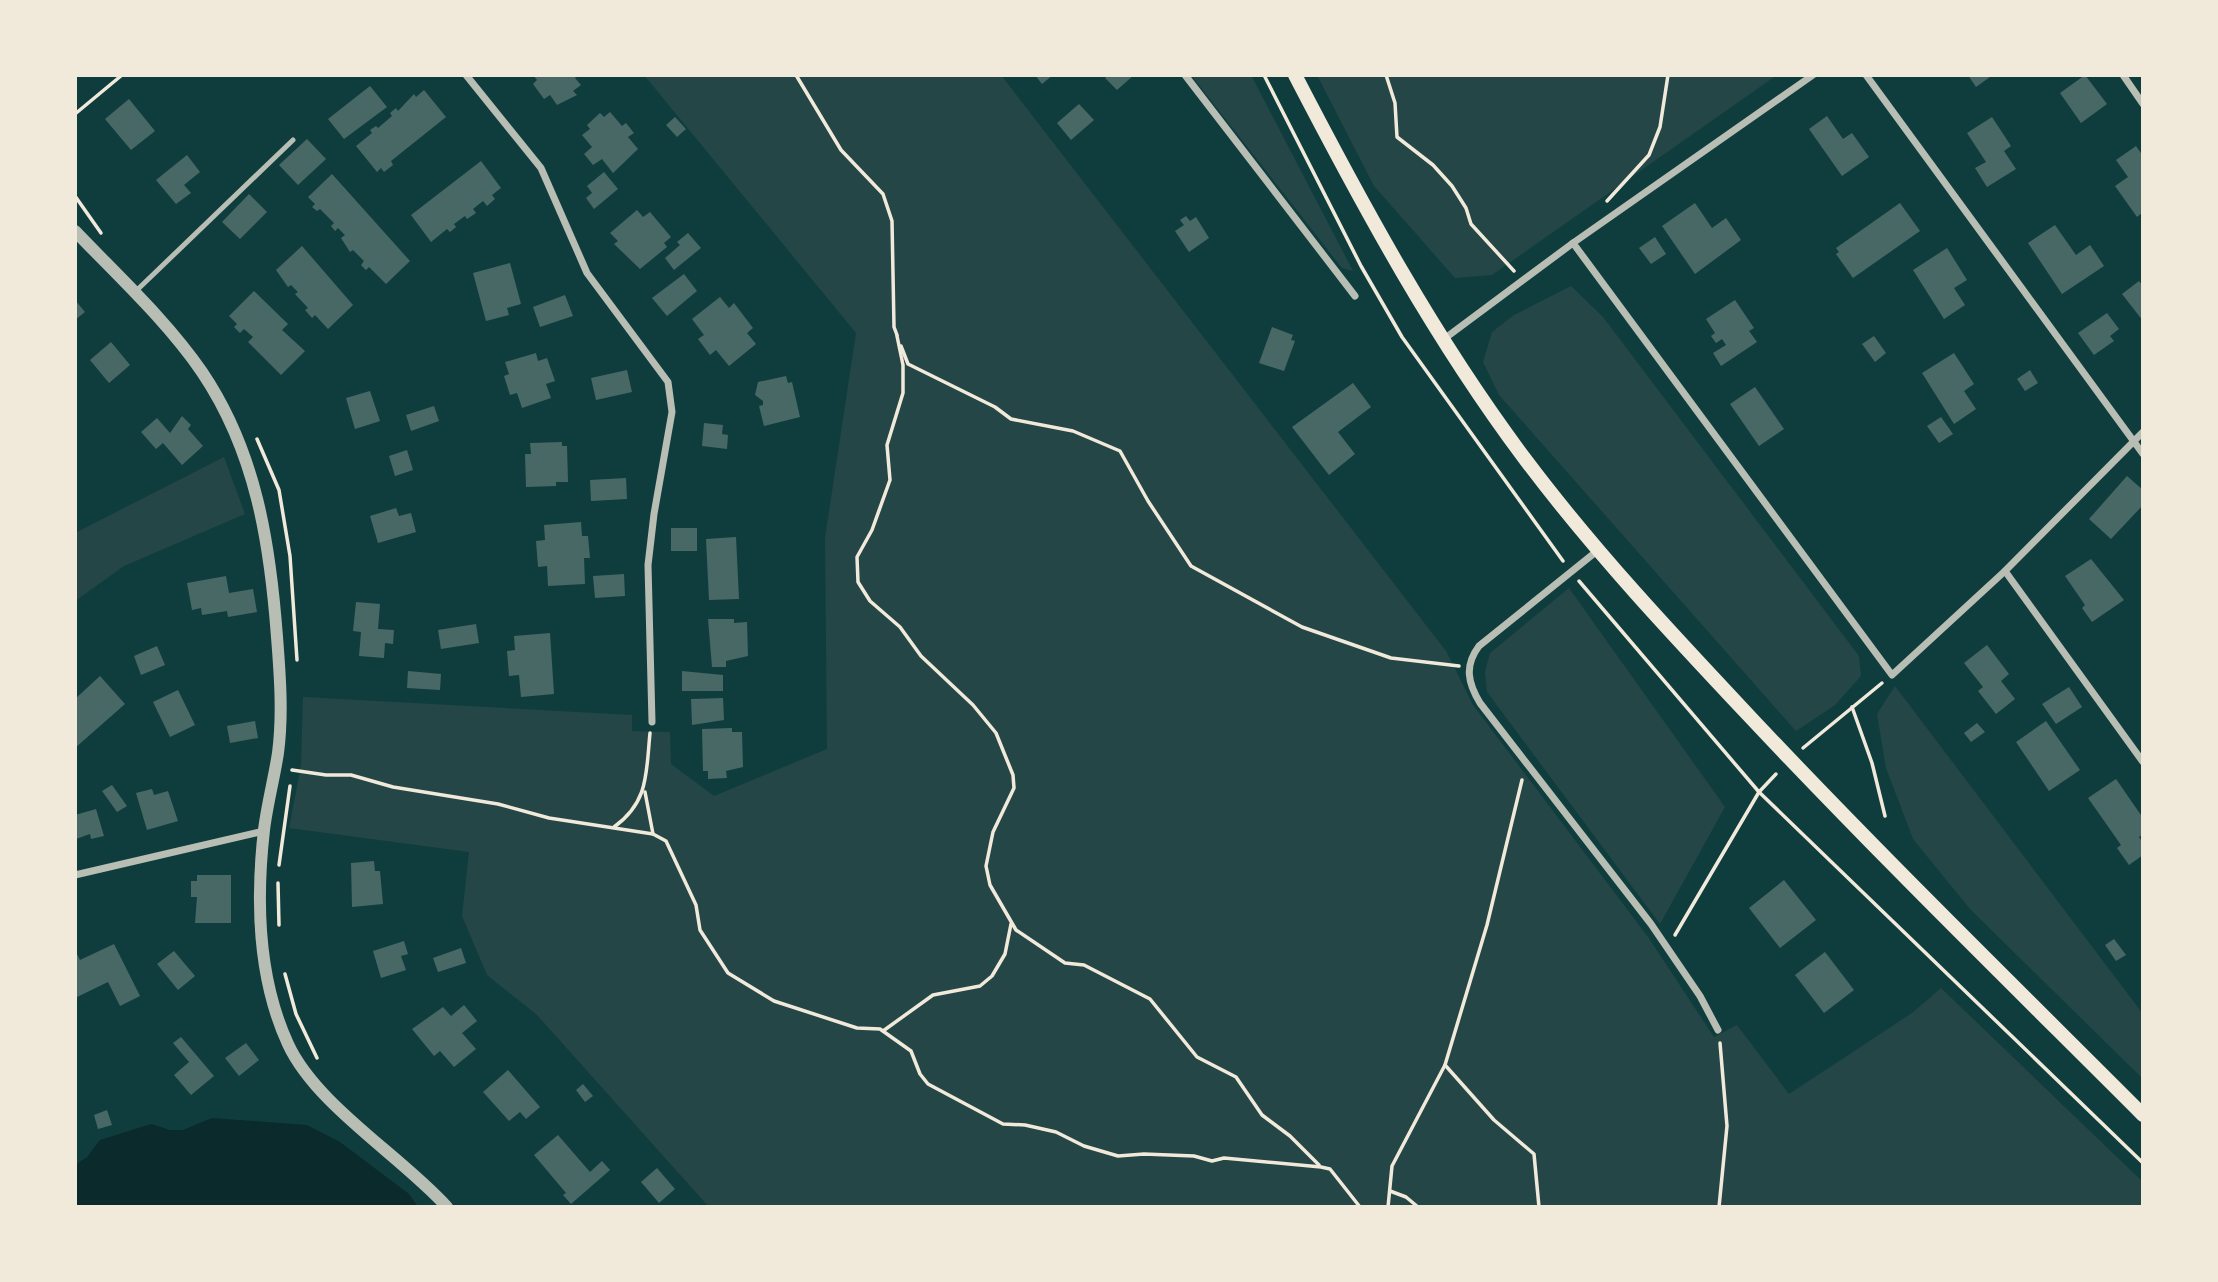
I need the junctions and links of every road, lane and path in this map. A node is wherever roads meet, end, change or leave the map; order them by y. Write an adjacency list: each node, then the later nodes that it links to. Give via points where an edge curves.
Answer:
1 (122, 75): 12 (path)
2 (466, 75): 30 (street, via 541,168 587,273 660,369 672,397 648,565)
3 (796, 75): 20 (path, via 841,150 883,194 892,221)
4 (1185, 75): 19 (street)
5 (1295, 75): 21 (main road, via 1365,211)
6 (1386, 75): 17 (path, via 1395,103 1397,137 1446,179 1466,208 1471,225)
7 (1668, 75): 14 (path, via 1660,127 1649,155)
8 (1813, 75): 16 (street)
9 (1866, 75): 23 (street)
10 (2123, 75): 11 (street)
11 (2143, 104)
12 (75, 114)
13 (293, 140): 18 (lane)
14 (1604, 204)
15 (75, 231): 18 (street)
16 (1573, 243): 17 (street); 28 (street)
17 (1523, 280): 21 (street)
18 (134, 293): 38 (street, via 201,371 225,412 259,499 274,588 281,701 278,751)
19 (1355, 296)
20 (897, 336): 27 (path, via 908,364 1010,419 1073,431 1120,451 1191,566 1303,627 1391,658); 41 (path, via 903,393 887,445 890,480 873,530 857,557 858,582 870,601 900,627 921,656 996,733 1014,788 993,832 986,866 990,885)
21 (1442, 340): 25 (main road, via 1524,458)
22 (2143, 432): 23 (street)
23 (2133, 440): 24 (street); 26 (street)
24 (2143, 454)
25 (1598, 551): 27 (street, via 1479,646); 49 (main road, via 1837,809)
26 (2005, 571): 28 (street); 33 (street)
27 (1468, 667): 32 (street, via 1474,693)
28 (1892, 675): 29 (path)
29 (1853, 707): 31 (path); 36 (path)
30 (652, 722): 35 (path)
31 (1803, 748)
32 (1527, 761): 43 (street); 48 (path, via 1487,925)
33 (2143, 762)
34 (1776, 774): 43 (path, via 1759,792)
35 (645, 791): 37 (path, via 629,817); 39 (path)
36 (1885, 816)
37 (614, 827): 39 (path); 42 (path, via 549,818 351,775 292,770 278,873)
38 (264, 831): 40 (street); 52 (street, via 261,932 276,1012 289,1046 334,1102)
39 (653, 834): 46 (path, via 666,841 696,905 700,930 728,973 774,1001 857,1028)
40 (75, 875)
41 (1011, 922): 46 (path, via 1005,954 992,976 980,986 933,995); 50 (path, via 1065,963 1084,965 1150,999 1196,1057 1236,1077 1262,1115)
42 (279, 927)
43 (1666, 946): 45 (street)
44 (283, 966): 47 (path, via 296,1014)
45 (1718, 1030): 57 (path, via 1727,1126)
46 (883, 1031): 50 (path, via 911,1051 928,1084 1003,1124 1056,1132 1118,1156 1144,1153)
47 (319, 1062)
48 (1445, 1065): 51 (path, via 1392,1166); 56 (path, via 1494,1120 1534,1154)
49 (2143, 1115)
50 (1321, 1167): 53 (path, via 1330,1169)
51 (1390, 1191): 54 (path); 55 (path, via 1406,1196)
52 (447, 1207)
53 (1360, 1207)
54 (1388, 1207)
55 (1418, 1207)
56 (1539, 1207)
57 (1719, 1207)

